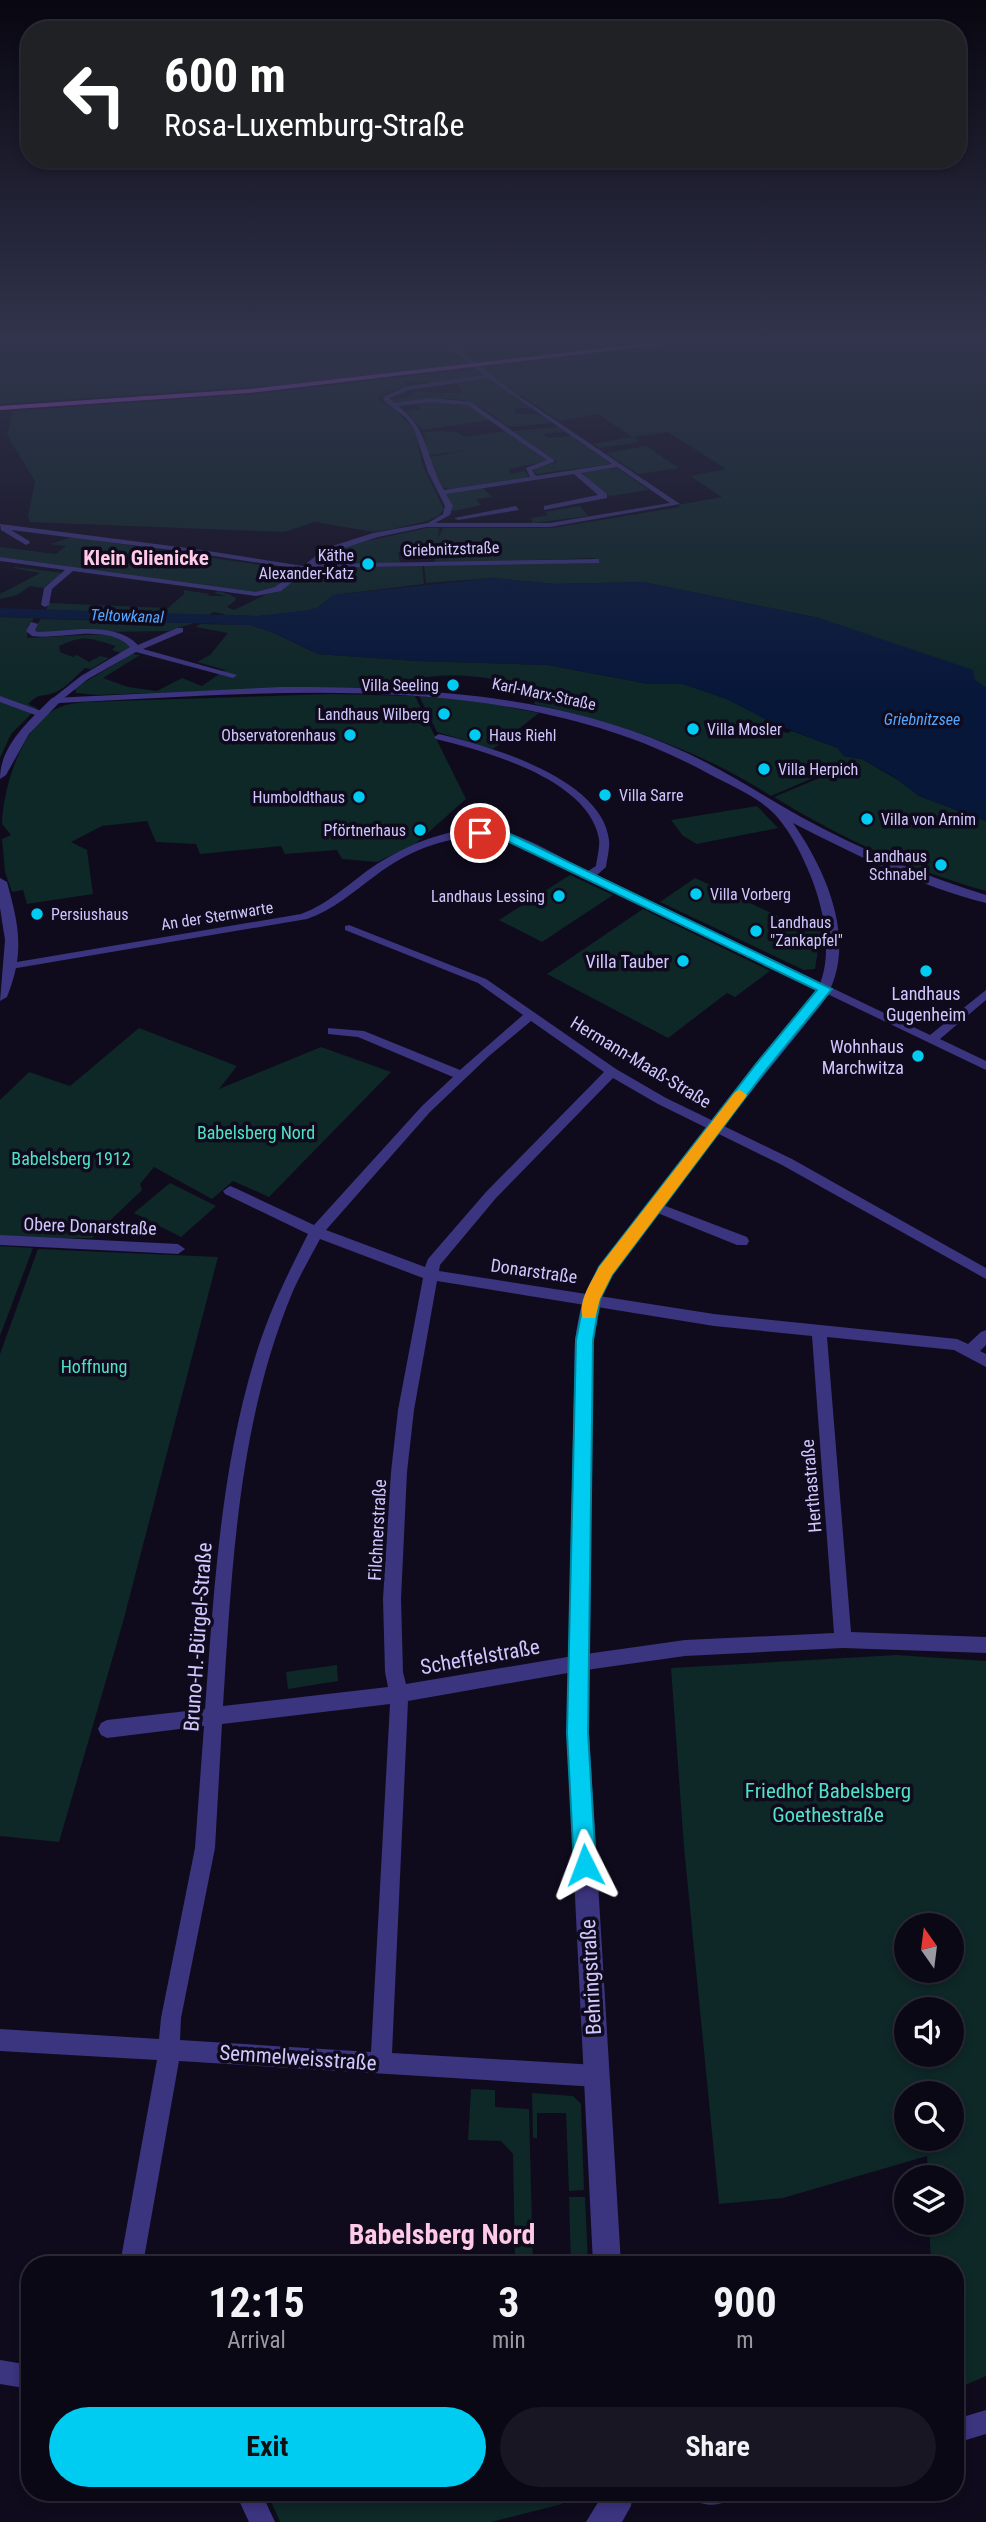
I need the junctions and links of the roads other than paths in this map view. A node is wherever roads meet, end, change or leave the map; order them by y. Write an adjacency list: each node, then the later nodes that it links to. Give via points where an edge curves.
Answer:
1 (426, 458): 7 (street)
2 (547, 458): 6 (street, via 552,461 529,468)
3 (608, 458): 4 (street)
4 (619, 465): 5 (street); 10 (street, via 676,505 550,525)
5 (575, 471): 6 (street); 9 (street, via 604,496)
6 (534, 478): 7 (street)
7 (442, 492): 10 (street, via 448,512)
8 (516, 508): 10 (street)
9 (547, 508)
10 (426, 524): 15 (street, via 346,543)
11 (1, 527): 12 (street); 15 (street, Griebnitzstraße)
12 (26, 544)
13 (0, 559): 16 (street)
14 (596, 561): 15 (street, Griebnitzstraße)
15 (305, 567): 16 (street, via 278,589 256,594)
16 (71, 569): 17 (street, via 48,588)
17 (45, 606)
18 (33, 624): 20 (street, via 30,631 35,634 113,633 129,640)
19 (180, 630): 20 (street)
20 (134, 648): 21 (street); 23 (street, via 92,670)
21 (233, 675)
22 (1, 699): 24 (street)
23 (56, 700): 24 (street); 27 (street, Karl-Marx-Straße, via 354,690 487,700 590,721 654,743 717,772)
24 (41, 714): 26 (street, via 15,743)
25 (439, 737): 28 (street, via 526,765 585,803 598,820 605,846 601,867)
26 (0, 775)
27 (773, 806): 30 (street, Karl-Marx-Straße, via 889,864); 33 (street, Behringstraße, via 804,849 828,902 832,949)
28 (589, 876): 32 (street, An der Sternwarte, via 500,834 463,834 410,851 380,867 328,908 303,917); 33 (street, An der Sternwarte)
29 (0, 882): 32 (street, via 9,910)
30 (986, 899)
31 (349, 928): 36 (street, Hermann-Maaß-Straße, via 482,981)
32 (11, 965): 35 (street)
33 (825, 989): 38 (street, An der Sternwarte); 42 (street, Behringstraße)
34 (986, 994): 38 (street)
35 (0, 997)
36 (531, 1016): 40 (street, Hermann-Maaß-Straße); 41 (street, Bruno-H.-Bürgel-Straße)
37 (332, 1031): 41 (street, via 360,1034)
38 (931, 1040): 39 (street, An der Sternwarte)
39 (986, 1066)
40 (612, 1072): 42 (street, Hermann-Maaß-Straße); 50 (street, Filchnerstraße, via 491,1195 433,1263)
41 (460, 1075): 45 (street, Bruno-H.-Bürgel-Straße)
42 (715, 1128): 44 (street, Behringstraße); 49 (street, Hermann-Maaß-Straße, via 787,1162)
43 (230, 1191): 45 (street, Donarstraße)
44 (655, 1207): 47 (street); 51 (street, Behringstraße, via 605,1272)
45 (316, 1232): 50 (street, Donarstraße); 60 (street, Bruno-H.-Bürgel-Straße, via 286,1292 261,1361 236,1471 225,1548)
46 (0, 1240): 48 (street, Obere Donarstraße)
47 (741, 1241)
48 (178, 1249)
49 (986, 1274)
50 (431, 1275): 51 (street, Donarstraße); 59 (street, Filchnerstraße, via 399,1472 392,1599 394,1672)
51 (592, 1299): 52 (street, Donarstraße, via 714,1320); 58 (street, Behringstraße, via 584,1340)
52 (819, 1330): 54 (street, Donarstraße, via 957,1345); 56 (street, Herthastraße)
53 (986, 1336): 54 (street)
54 (971, 1351): 55 (street)
55 (986, 1361)
56 (843, 1640): 57 (street, Scheffelstraße); 58 (street, Scheffelstraße, via 737,1644)
57 (986, 1645)
58 (579, 1663): 59 (street, Scheffelstraße); 65 (street, Behringstraße, via 578,1733)
59 (400, 1694): 60 (street, Scheffelstraße); 64 (street, Filchnerstraße)
60 (215, 1717): 61 (street, Scheffelstraße); 63 (street, Bruno-H.-Bürgel-Straße, via 205,1848)
61 (107, 1729)
62 (0, 2040): 63 (street, Semmelweisstraße)
63 (169, 2049): 64 (street, Semmelweisstraße); 66 (street, Bruno-H.-Bürgel-Straße)
64 (381, 2063): 65 (street, Semmelweisstraße)
65 (597, 2076): 67 (street, Behringstraße)
66 (133, 2256)
67 (607, 2256)
68 (0, 2372): 69 (street)
69 (21, 2375)
70 (986, 2422): 71 (street)
71 (964, 2429)
72 (252, 2501): 74 (street)
73 (616, 2501): 75 (street)
74 (262, 2522)
75 (602, 2522)

